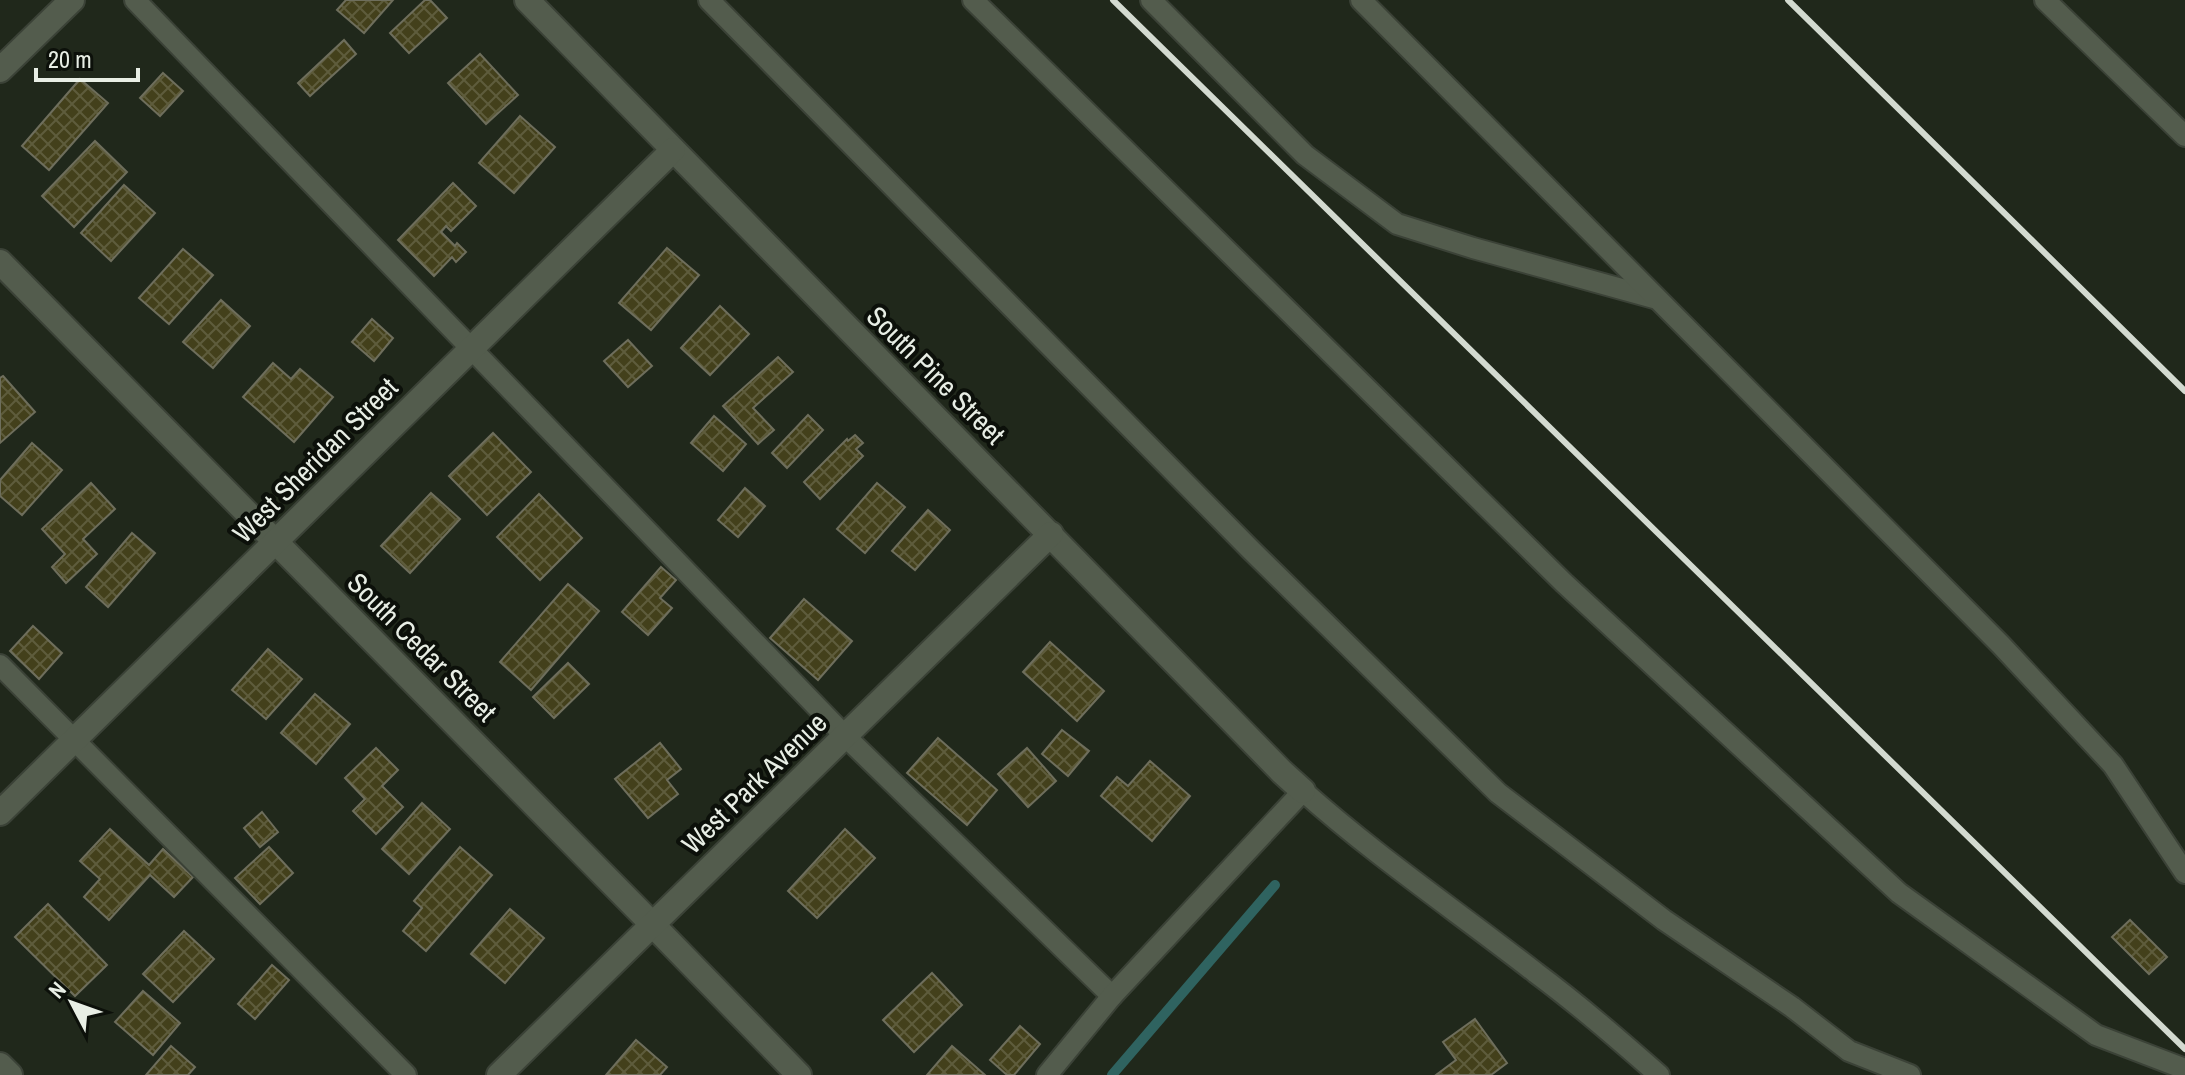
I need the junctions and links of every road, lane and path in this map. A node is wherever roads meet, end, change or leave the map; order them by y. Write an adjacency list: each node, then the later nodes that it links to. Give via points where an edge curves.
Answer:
1 (72, 0): 9 (street)
2 (135, 0): 14 (lane)
3 (527, 0): 11 (street, South Pine Street)
4 (709, 0): 33 (lane, via 1498,793 1664,920 1849,1051)
5 (973, 0): 26 (lane, via 1564,583 1899,893 2096,1035)
6 (1151, 0): 13 (lane, via 1305,155 1397,224)
7 (1361, 0): 13 (lane)
8 (2045, 0): 10 (lane)
9 (0, 70)
10 (2185, 136)
11 (673, 150): 14 (street, West Sheridan Street); 15 (street, South Pine Street)
12 (0, 262): 16 (street, South Cedar Street)
13 (1658, 299): 22 (lane, via 2113,765)
14 (470, 349): 16 (street, West Sheridan Street); 18 (lane)
15 (1051, 534): 18 (street, West Park Avenue); 20 (street, South Pine Street)
16 (275, 540): 19 (street, West Sheridan Street); 23 (street, South Cedar Street)
17 (0, 665): 19 (lane)
18 (845, 736): 23 (street, West Park Avenue); 24 (lane)
19 (74, 740): 21 (street, West Sheridan Street); 28 (lane)
20 (1303, 791): 24 (lane); 32 (lane)
21 (0, 813)
22 (2185, 873)
23 (652, 924): 29 (street, West Park Avenue); 30 (street, South Cedar Street)
24 (1112, 996): 31 (lane)
25 (0, 1065): 27 (street)
26 (2185, 1069)
27 (10, 1075)
28 (406, 1075)
29 (499, 1075)
30 (799, 1075)
31 (1047, 1075)
32 (1659, 1075)
33 (1910, 1075)

